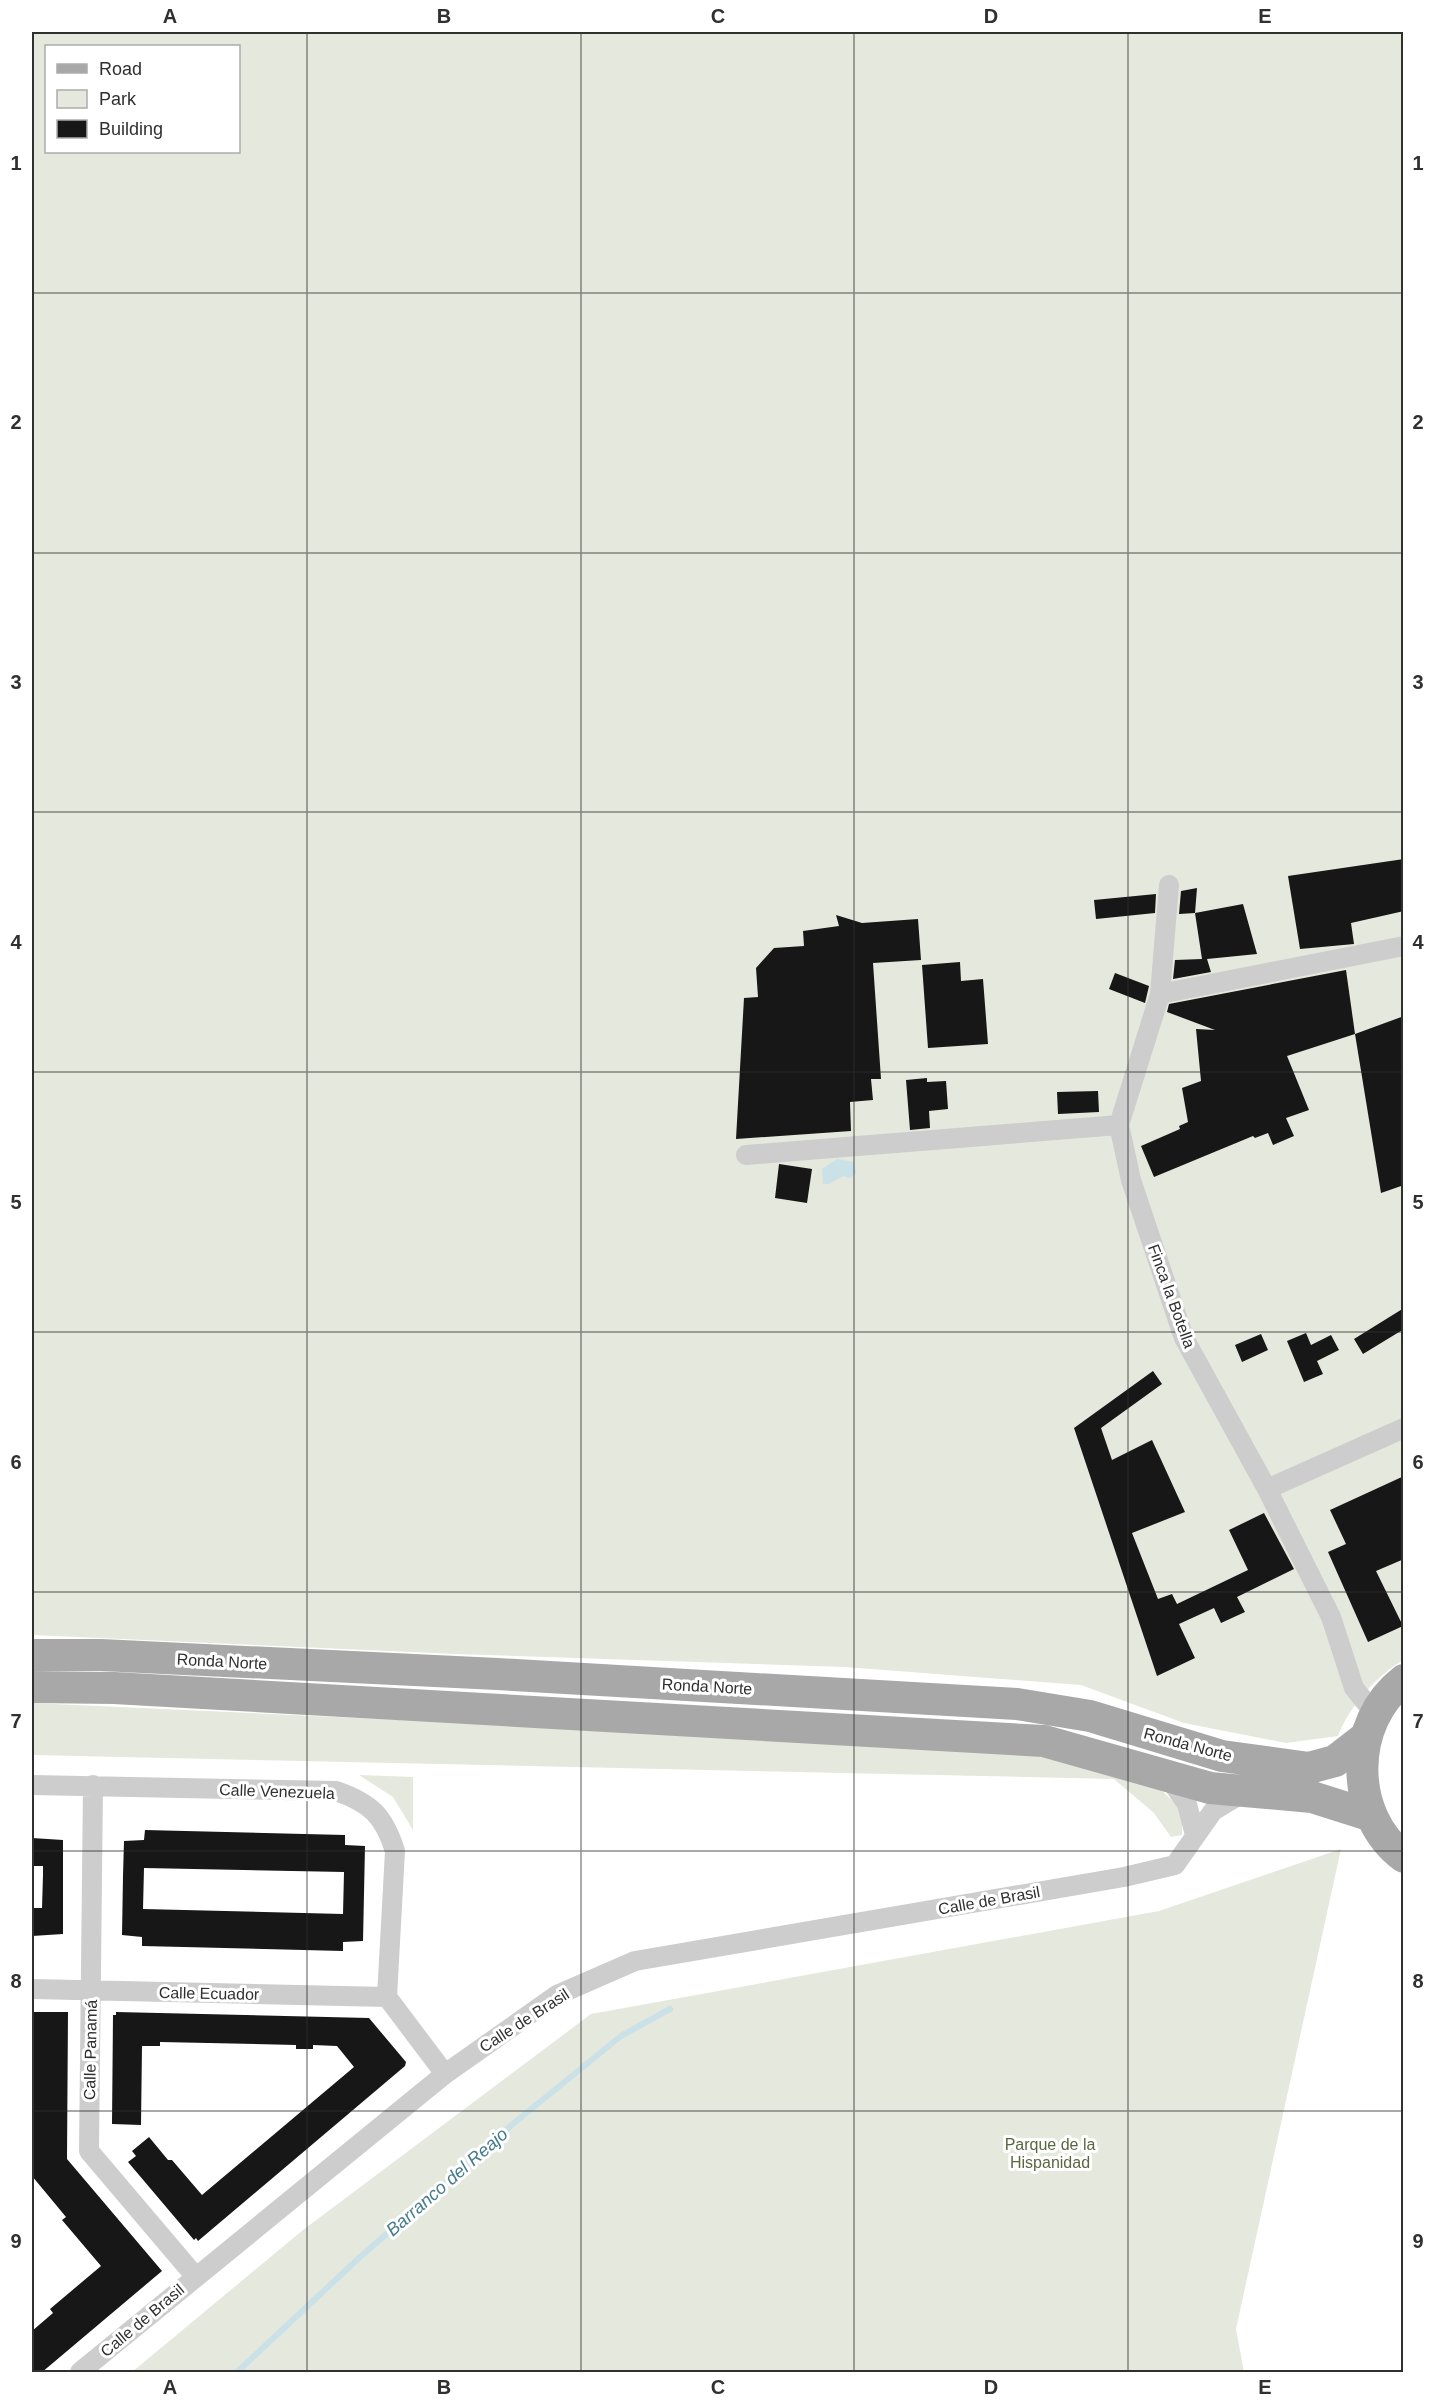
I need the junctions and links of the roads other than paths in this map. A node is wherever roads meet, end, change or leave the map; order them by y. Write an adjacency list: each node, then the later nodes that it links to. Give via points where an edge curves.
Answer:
1 (1168, 885): 3 (street, Finca la Botella)
2 (1404, 946): 3 (street)
3 (1160, 994): 4 (street, Finca la Botella)
4 (1119, 1125): 5 (street); 7 (street, Finca la Botella, via 1131,1180 1184,1338)
5 (746, 1155)
6 (1404, 1428): 7 (street)
7 (1267, 1489): 11 (street, Finca la Botella, via 1331,1617)
8 (32, 1655): 11 (main road, Ronda Norte, via 486,1673 1017,1704 1090,1716 1222,1756 1309,1768 1335,1761)
9 (1404, 1680): 11 (main road, Ronda Norte, via 1395,1687)
10 (32, 1687): 12 (main road, Ronda Norte, via 114,1688 1044,1741)
11 (1371, 1726): 16 (main road, via 1363,1752 1363,1785)
12 (1168, 1777): 15 (main road, Ronda Norte, via 1210,1788); 17 (street, via 1187,1804)
13 (32, 1785): 14 (street, Calle Venezuela)
14 (93, 1785): 20 (street, Calle Panamá); 21 (street, Calle Venezuela, via 336,1791 375,1810 389,1831 395,1851)
15 (1246, 1791): 16 (main road, Ronda Norte, via 1312,1797); 17 (street, Calle de Brasil, via 1213,1811)
16 (1372, 1816): 18 (main road)
17 (1195, 1835): 22 (street, Calle de Brasil, via 1175,1865 635,1961 557,1995)
18 (1404, 1857)
19 (32, 1989): 20 (street, Calle Ecuador)
20 (91, 1990): 21 (street, Calle Ecuador); 23 (street, Calle Panamá, via 89,2151)
21 (387, 1996): 22 (street)
22 (445, 2074): 23 (street, Calle de Brasil)
23 (195, 2276): 24 (street, Calle de Brasil)
24 (80, 2373)

